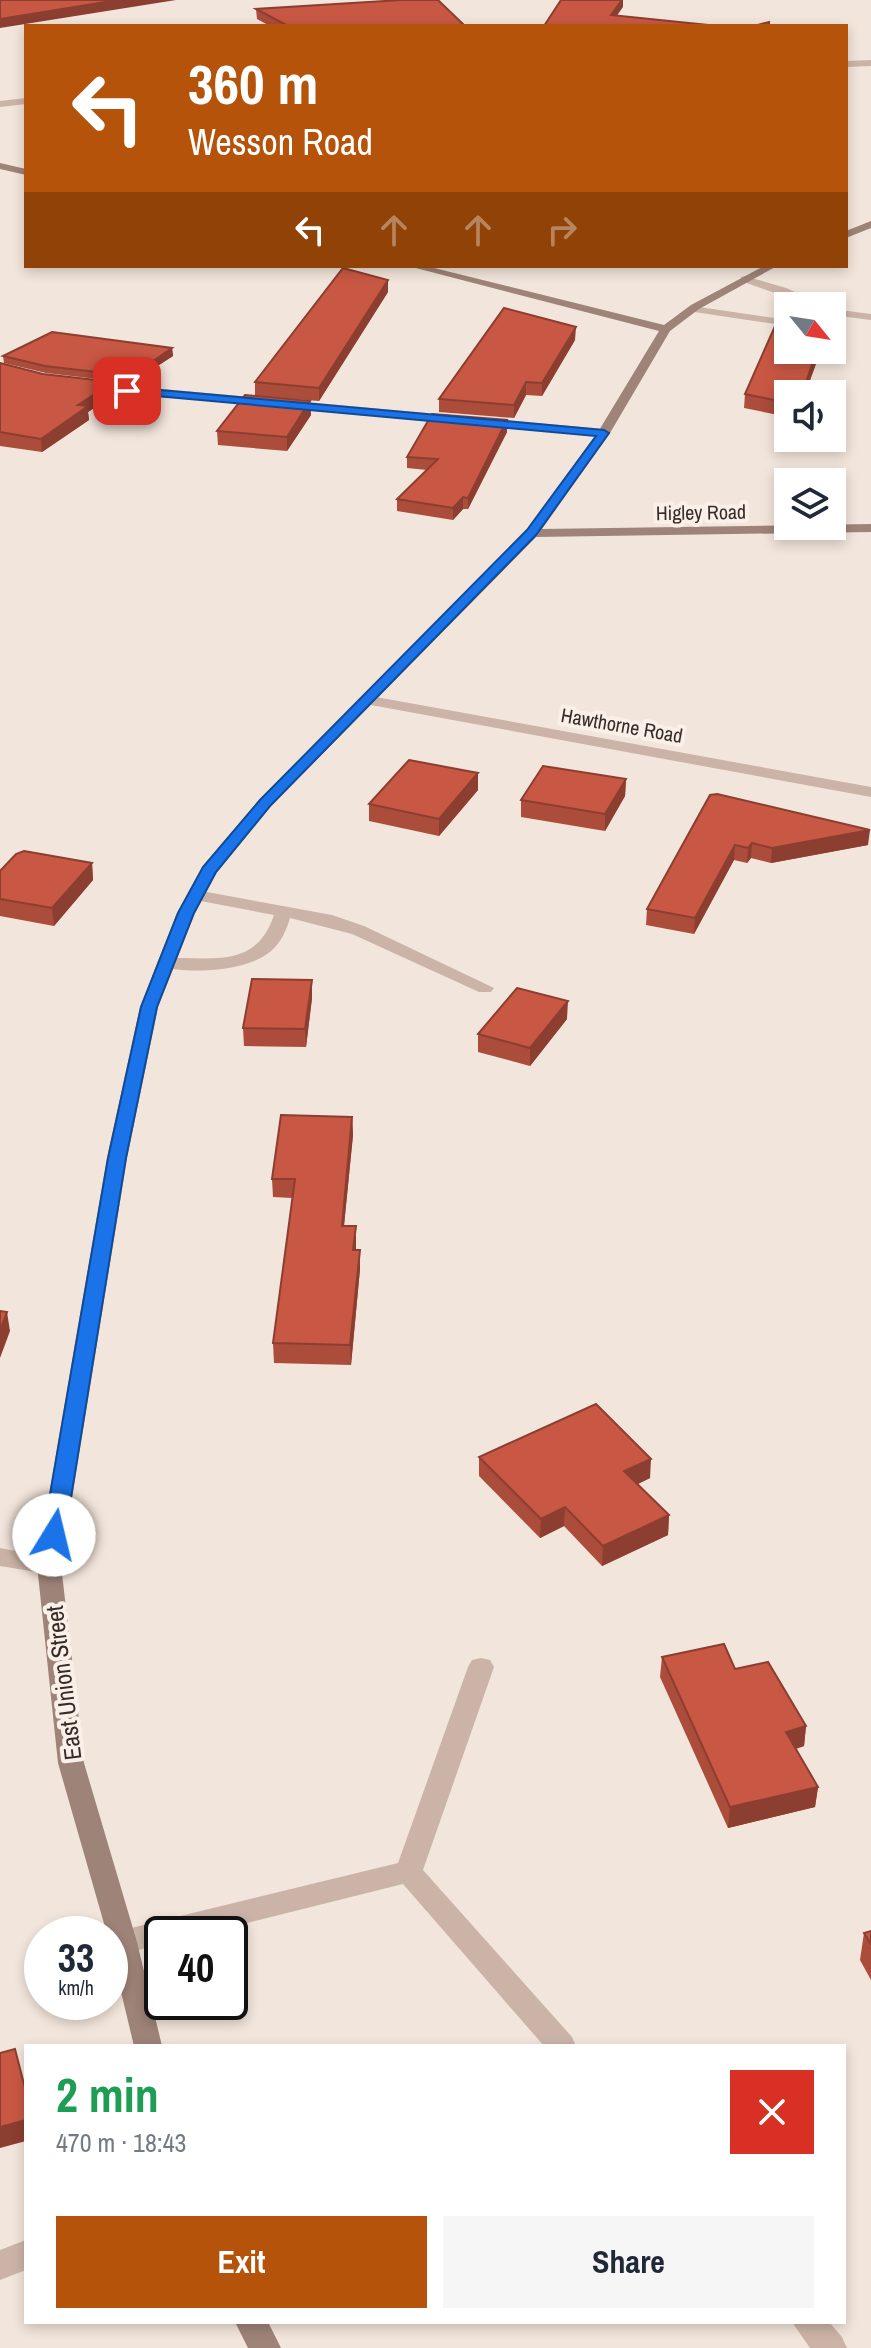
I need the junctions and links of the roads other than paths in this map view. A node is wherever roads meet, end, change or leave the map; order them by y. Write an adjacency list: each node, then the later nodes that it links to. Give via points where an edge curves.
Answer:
1 (871, 63): 2 (street)
2 (848, 64)
3 (24, 101): 4 (street)
4 (0, 104)
5 (0, 166): 6 (street)
6 (24, 172)
7 (871, 224): 8 (street)
8 (848, 234)
9 (421, 268): 17 (street)
10 (768, 268): 11 (street, East Union Street)
11 (745, 279): 12 (street); 13 (street, East Union Street)
12 (787, 292)
13 (692, 309): 16 (street); 17 (street, East Union Street)
14 (846, 314): 15 (street)
15 (871, 317)
16 (774, 321)
17 (666, 329): 19 (street, East Union Street)
18 (72, 384): 19 (street)
19 (604, 433): 21 (street, East Union Street)
20 (871, 528): 21 (street, Higley Road)
21 (532, 533): 22 (street, East Union Street)
22 (365, 700): 23 (street, Hawthorne Road); 24 (street, East Union Street, via 265,803 209,870)
23 (871, 792)
24 (196, 895): 25 (street); 26 (street, East Union Street)
25 (284, 911): 26 (street, via 268,945 248,958); 27 (street, via 358,930)
26 (167, 963): 29 (street, East Union Street, via 149,1007 117,1158)
27 (485, 988)
28 (0, 1557): 29 (street)
29 (49, 1565): 32 (street, East Union Street, via 71,1763)
30 (481, 1667): 31 (street)
31 (409, 1872): 33 (street); 36 (street)
32 (115, 1916)
33 (128, 1941)
34 (128, 1963): 35 (street, East Union Street)
35 (148, 2044)
36 (560, 2044)
37 (24, 2256): 38 (street)
38 (0, 2265)
39 (252, 2324): 41 (street)
40 (810, 2324): 42 (street)
41 (265, 2348)
42 (831, 2348)

